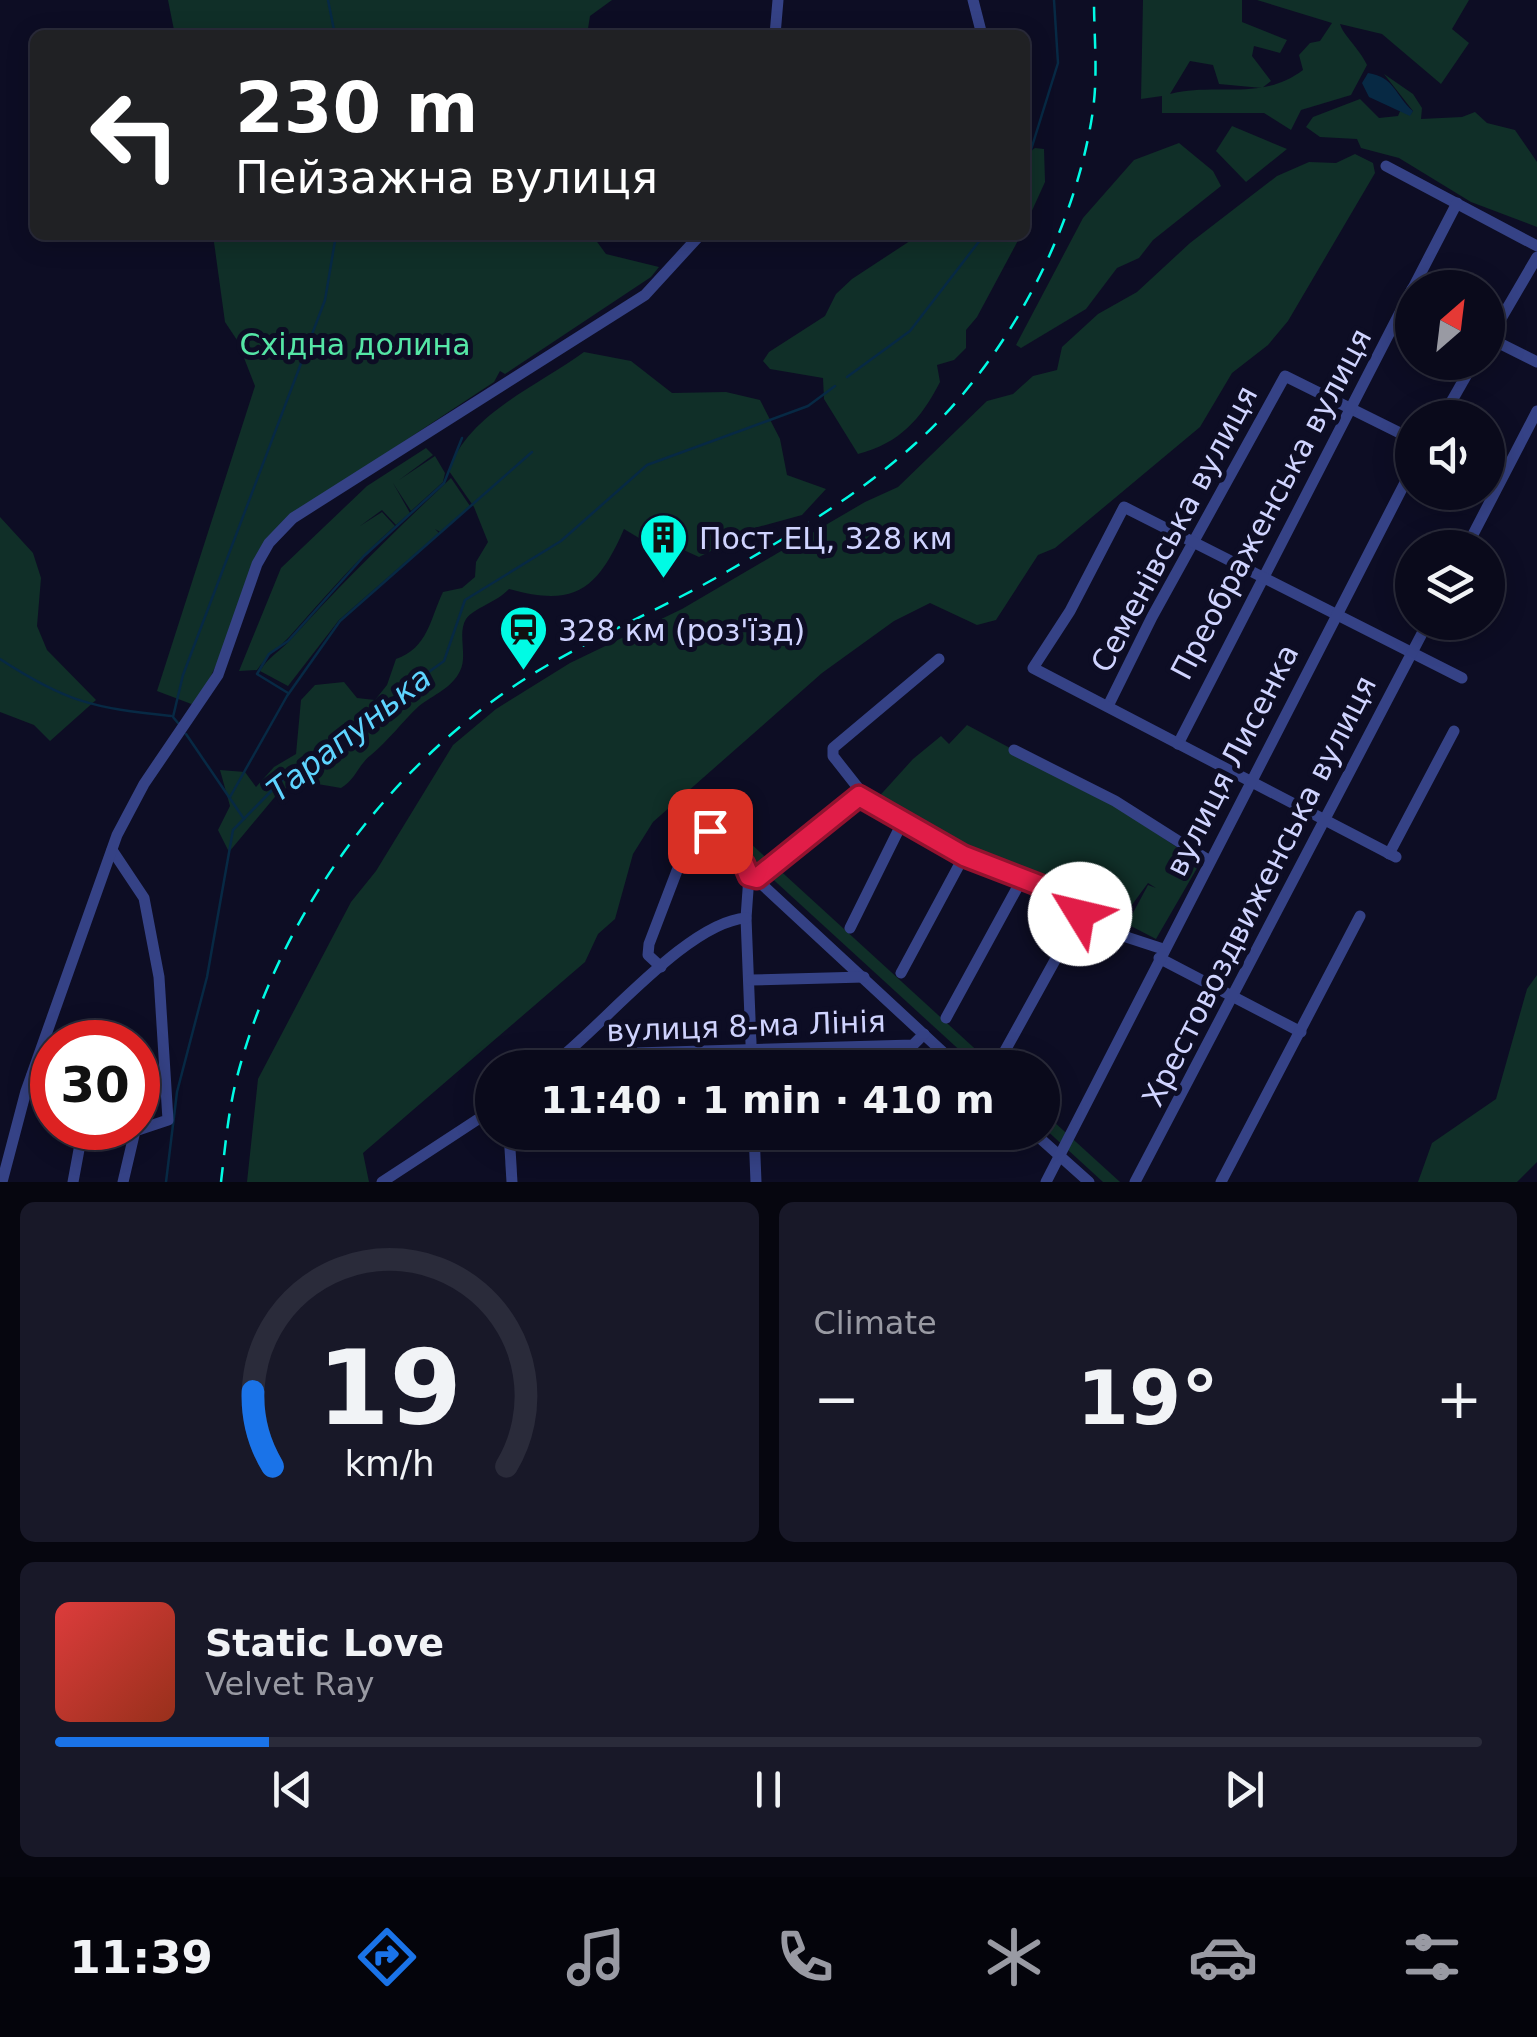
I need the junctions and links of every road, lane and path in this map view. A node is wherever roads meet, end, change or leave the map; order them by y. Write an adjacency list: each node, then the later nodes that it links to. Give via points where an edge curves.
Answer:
1 (778, 0): 3 (street)
2 (972, 0): 4 (street)
3 (775, 30)
4 (981, 30)
5 (1386, 166): 6 (street)
6 (1457, 203): 8 (street); 10 (street, Преображенська вулиця)
7 (695, 240): 35 (street, via 645,295 294,518 269,544 218,675 144,784)
8 (1537, 246)
9 (1537, 256): 11 (street)
10 (1422, 270)
11 (1505, 310)
12 (1395, 324): 15 (street, Преображенська вулиця)
13 (1505, 347): 14 (street)
14 (1537, 362)
15 (1353, 408): 17 (street); 20 (street, Семенівська вулиця, via 1285,376); 21 (street, Преображенська вулиця)
16 (1537, 411): 19 (street)
17 (1395, 430)
18 (1395, 502): 22 (street, вулиця Лисенка)
19 (1475, 530)
20 (1194, 542): 21 (street); 27 (street, Семенівська вулиця); 27 (street, via 1124,507 1033,668)
21 (1263, 578): 22 (street); 29 (street, Преображенська вулиця)
22 (1336, 615): 24 (street); 31 (street, вулиця Лисенка)
23 (1418, 640): 24 (street, Хрестовоздвиженська вулиця)
24 (1411, 654): 26 (street); 33 (street, Хрестовоздвиженська вулиця)
25 (938, 659): 32 (street, via 833,748)
26 (1462, 678)
27 (1108, 706): 29 (street)
28 (1454, 732): 33 (street, via 1392,855)
29 (1178, 744): 31 (street)
30 (1014, 750): 37 (street, via 1115,801)
31 (1248, 781): 33 (street); 37 (street, вулиця Лисенка)
32 (859, 792): 34 (street); 38 (street)
33 (1322, 819): 49 (street, Хрестовоздвиженська вулиця)
34 (902, 823): 36 (street); 43 (street)
35 (112, 850): 51 (street); 68 (street, via 144,898 159,977 168,1120 135,1131)
36 (964, 856): 39 (street); 46 (street)
37 (1208, 860): 44 (street, вулиця Лисенка)
38 (753, 877): 42 (street); 45 (street, via 710,831 700,827 691,834 649,944 648,955); 47 (street)
39 (1022, 879): 40 (street); 50 (street)
40 (1080, 914): 44 (street); 58 (street)
41 (1360, 916): 52 (street)
42 (746, 918): 45 (street, via 733,918); 48 (street)
43 (850, 928)
44 (1161, 953): 49 (street); 65 (street, вулиця Лисенка)
45 (661, 967): 54 (street)
46 (901, 973)
47 (864, 977): 48 (street); 53 (street)
48 (750, 980): 55 (street)
49 (1235, 996): 52 (street); 74 (street, Хрестовоздвиженська вулиця)
50 (946, 1018)
51 (52, 1020)
52 (1301, 1032): 75 (street)
53 (924, 1034): 56 (street, вулиця 8-ма Лінія, via 913,1045); 57 (street)
54 (570, 1050)
55 (752, 1050)
56 (779, 1050)
57 (941, 1050)
58 (1006, 1050)
59 (30, 1082): 66 (street)
60 (475, 1125): 69 (street)
61 (80, 1150): 67 (street)
62 (510, 1150): 70 (street)
63 (755, 1150): 71 (street)
64 (1052, 1150): 65 (street)
65 (1059, 1156): 72 (street, вулиця Лисенка); 73 (street)
66 (1, 1180)
67 (73, 1182)
68 (123, 1182)
69 (382, 1182)
70 (512, 1182)
71 (756, 1182)
72 (1046, 1182)
73 (1088, 1182)
74 (1135, 1182)
75 (1221, 1182)

